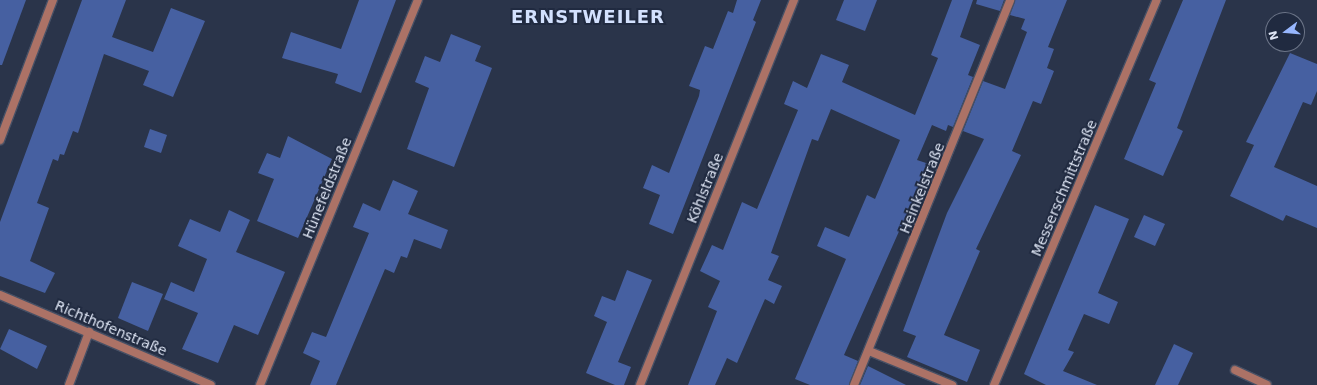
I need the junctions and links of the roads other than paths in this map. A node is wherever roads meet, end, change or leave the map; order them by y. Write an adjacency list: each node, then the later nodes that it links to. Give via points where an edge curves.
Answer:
1 (53, 0): 6 (street)
2 (418, 0): 13 (street, Hünefeldstraße)
3 (794, 0): 14 (street, Köhlstraße)
4 (1010, 0): 9 (street, Heinkelstraße)
5 (1156, 0): 17 (street, Messerschmittstraße)
6 (0, 140)
7 (0, 295): 8 (street, Richthofenstraße)
8 (89, 332): 11 (street); 12 (street, Richthofenstraße)
9 (869, 351): 15 (street, Heinkelstraße); 16 (street)
10 (1235, 370): 18 (street)
11 (68, 385)
12 (211, 385)
13 (260, 385)
14 (640, 385)
15 (854, 385)
16 (952, 385)
17 (994, 385)
18 (1267, 385)

